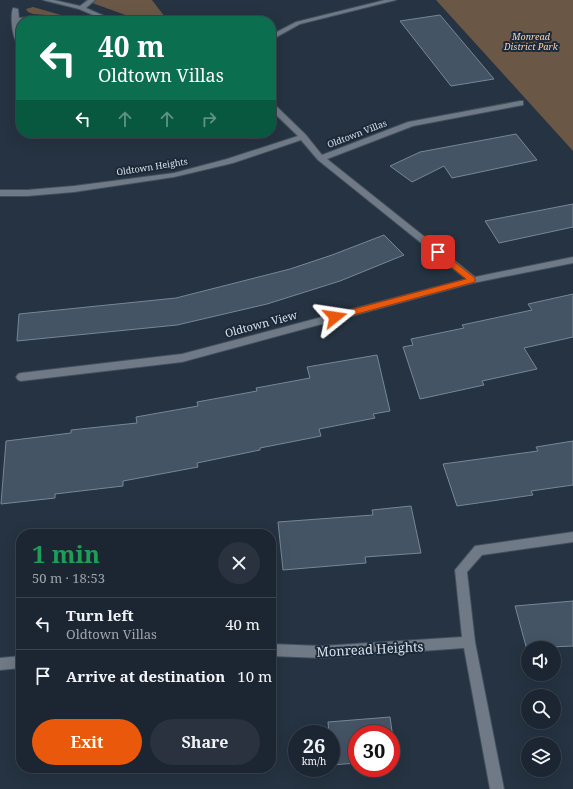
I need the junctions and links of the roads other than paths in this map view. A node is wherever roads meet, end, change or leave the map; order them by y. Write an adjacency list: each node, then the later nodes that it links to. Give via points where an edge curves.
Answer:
1 (46, 0): 4 (street)
2 (92, 0): 4 (street)
3 (393, 0): 9 (street, via 298,23)
4 (81, 8): 6 (street)
5 (15, 9): 7 (street)
6 (101, 16)
7 (16, 20): 8 (street)
8 (16, 32)
9 (276, 35)
10 (520, 103): 13 (street, Oldtown Villas, via 411,124)
11 (276, 111): 12 (street)
12 (303, 137): 13 (street); 14 (street, Oldtown Heights, via 230,161 174,175 74,189)
13 (321, 158): 16 (street, Oldtown Villas)
14 (0, 193)
15 (573, 260): 16 (street, Oldtown View)
16 (473, 280): 17 (street, Oldtown View, via 182,358)
17 (21, 377)
18 (573, 537): 19 (street, via 479,550 461,570)
19 (469, 642): 20 (street, Monread Heights, via 322,652); 23 (street)
20 (276, 650)
21 (16, 662): 22 (street)
22 (0, 664)
23 (497, 789)

